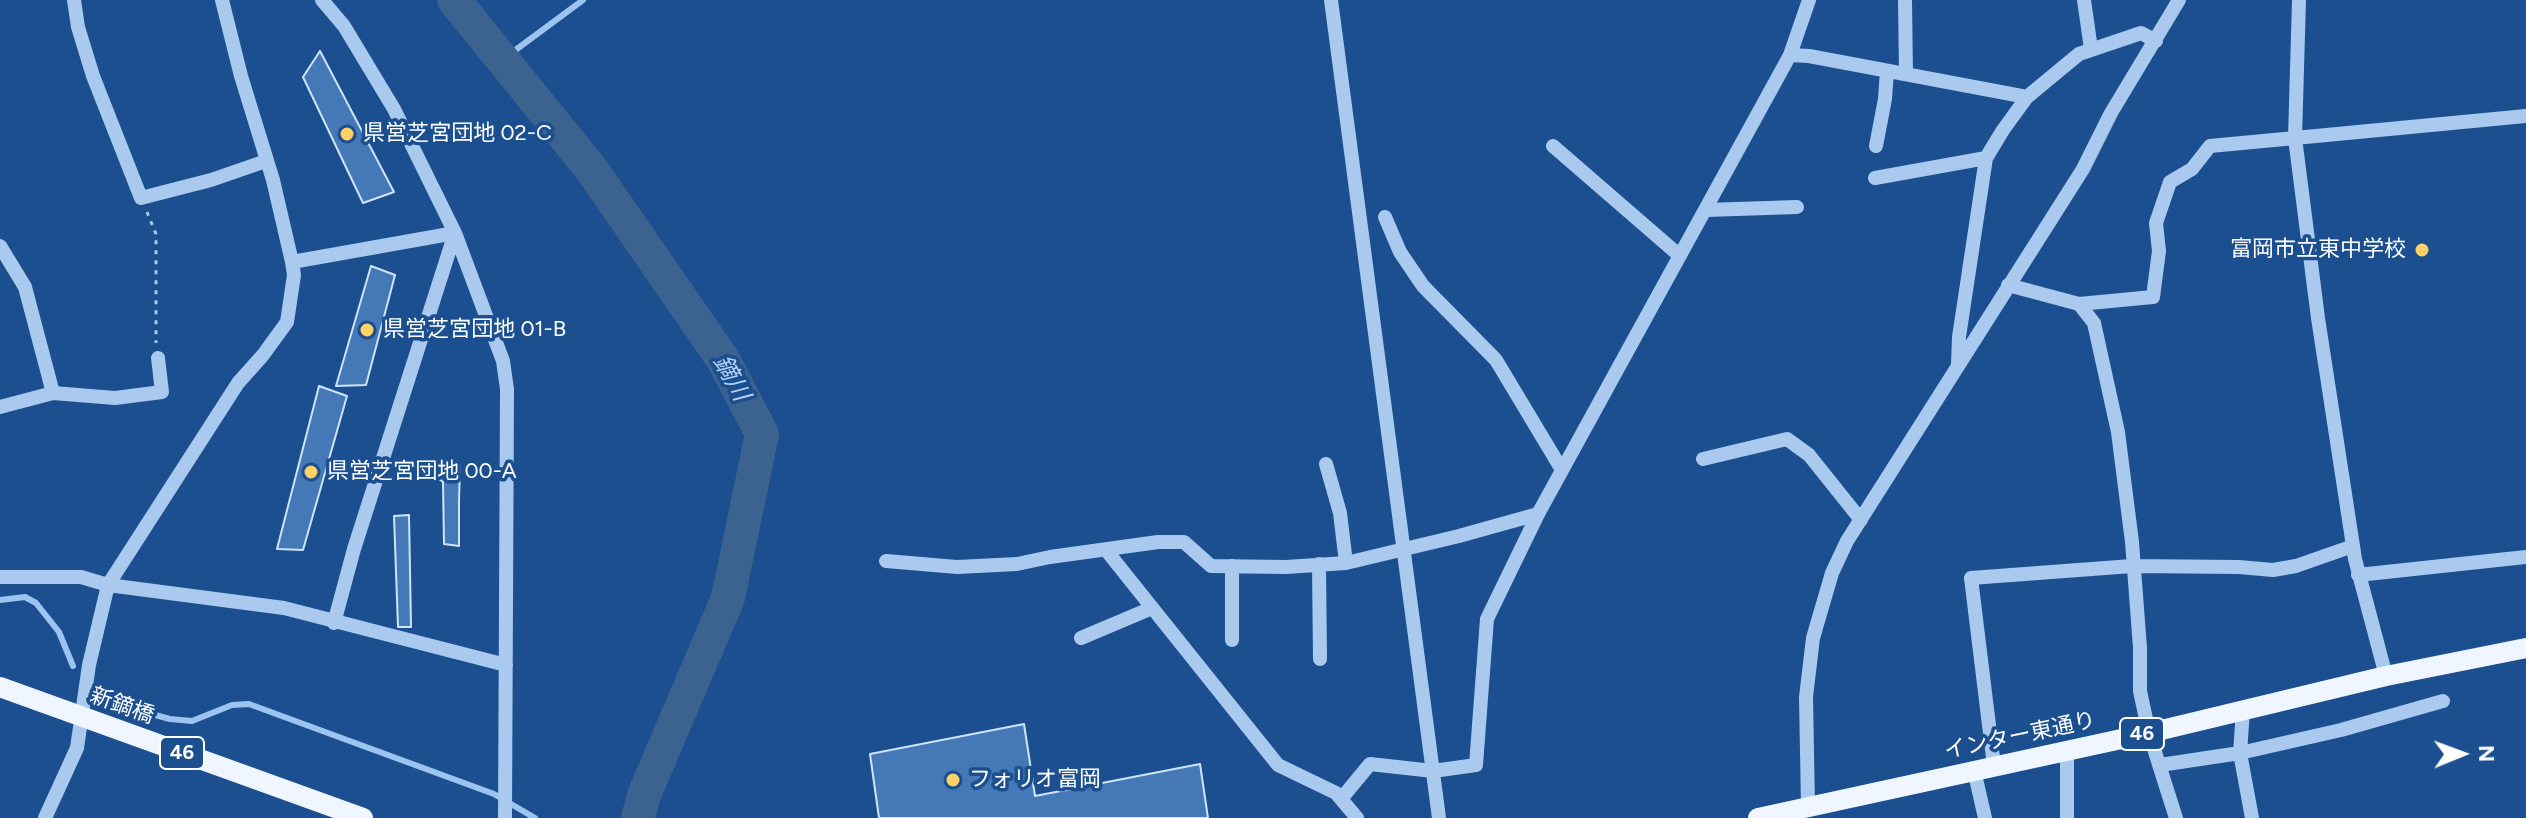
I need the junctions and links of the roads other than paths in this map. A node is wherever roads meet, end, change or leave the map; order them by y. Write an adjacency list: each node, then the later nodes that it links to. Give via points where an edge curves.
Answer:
1 (74, 0): 21 (street, via 93,76 141,198)
2 (222, 0): 21 (street)
3 (322, 0): 26 (street, via 344,26 394,109)
4 (1331, 0): 43 (street)
5 (1809, 0): 12 (street)
6 (1905, 0): 14 (street)
7 (2084, 0): 11 (street)
8 (2179, 0): 10 (street)
9 (2299, 0): 17 (street)
10 (2156, 41): 11 (street, via 2141,33); 30 (street)
11 (2091, 49): 15 (street)
12 (1790, 55): 13 (street); 24 (street)
13 (1887, 71): 14 (street); 19 (street)
14 (1906, 74): 15 (street)
15 (2027, 97): 20 (street)
16 (2526, 116): 17 (street)
17 (2295, 138): 31 (street, via 2210,146 2192,169 2170,182 2156,223 2159,251 2153,297); 41 (street)
18 (1553, 146): 28 (street)
19 (1876, 146)
20 (1986, 158): 22 (street); 33 (street)
21 (266, 161): 29 (street)
22 (1875, 178)
23 (1797, 207): 24 (street)
24 (1706, 210): 28 (street)
25 (1385, 217): 38 (street, via 1423,286 1496,360)
26 (455, 233): 29 (street); 54 (street); 59 (street, via 503,361 507,389)
27 (0, 246): 34 (street, via 25,287)
28 (1680, 256): 38 (street)
29 (292, 262): 52 (street, via 287,322 238,383)
30 (2008, 285): 31 (street); 33 (street)
31 (2079, 304): 49 (street, via 2094,323 2118,432)
32 (158, 358): 34 (street, via 162,392 115,398)
33 (1958, 365): 40 (street)
34 (53, 393): 35 (street)
35 (0, 407)
36 (1703, 459): 40 (street, via 1787,439 1809,455)
37 (1326, 464): 46 (street, via 1340,513)
38 (1562, 470): 39 (street)
39 (1538, 514): 43 (street); 69 (street, via 1487,619 1476,765)
40 (1861, 520): 71 (street, via 1832,573 1813,638 1806,697)
41 (2353, 546): 49 (street, via 2273,570); 50 (street)
42 (1106, 550): 45 (street, via 957,567); 48 (street, via 1184,542 1211,566); 53 (street)
43 (1403, 550): 46 (street); 69 (street)
44 (2526, 557): 50 (street)
45 (886, 561)
46 (1346, 563): 47 (street)
47 (1319, 564): 48 (street); 58 (street)
48 (1232, 566): 56 (street)
49 (2132, 566): 64 (street, via 2140,691); 68 (street, via 1971,578)
50 (2358, 575): 60 (street)
51 (0, 577): 52 (street, via 81,577)
52 (108, 585): 54 (street, via 284,608); 73 (street, via 77,748)
53 (1152, 608): 55 (street); 70 (street, via 1278,765)
54 (334, 623): 59 (street)
55 (1081, 638)
56 (1232, 640)
57 (2526, 648): 60 (main road, インター東通り / 46)
58 (1320, 659)
59 (506, 665): 72 (street)
60 (2386, 676): 63 (main road, インター東通り / 46)
61 (0, 687): 74 (main road, 新鏑橋 / 46, bridge)
62 (2443, 701): 66 (street)
63 (2243, 710): 64 (main road, インター東通り / 46); 66 (street)
64 (2149, 733): 65 (main road, インター東通り / 46); 67 (street)
65 (2067, 750): 68 (main road, インター東通り / 46); 79 (street)
66 (2240, 753): 67 (street); 81 (street)
67 (2160, 765): 80 (street)
68 (1984, 768): 71 (main road, インター東通り / 46); 78 (street)
69 (1433, 771): 70 (street, via 1370,764); 76 (street)
70 (1341, 799): 75 (street)
71 (1808, 807): 77 (main road, インター東通り / 46)
72 (505, 817)
73 (45, 818)
74 (363, 818)
75 (1357, 818)
76 (1439, 818)
77 (1758, 818)
78 (1985, 818)
79 (2067, 818)
80 (2176, 818)
81 (2252, 818)

